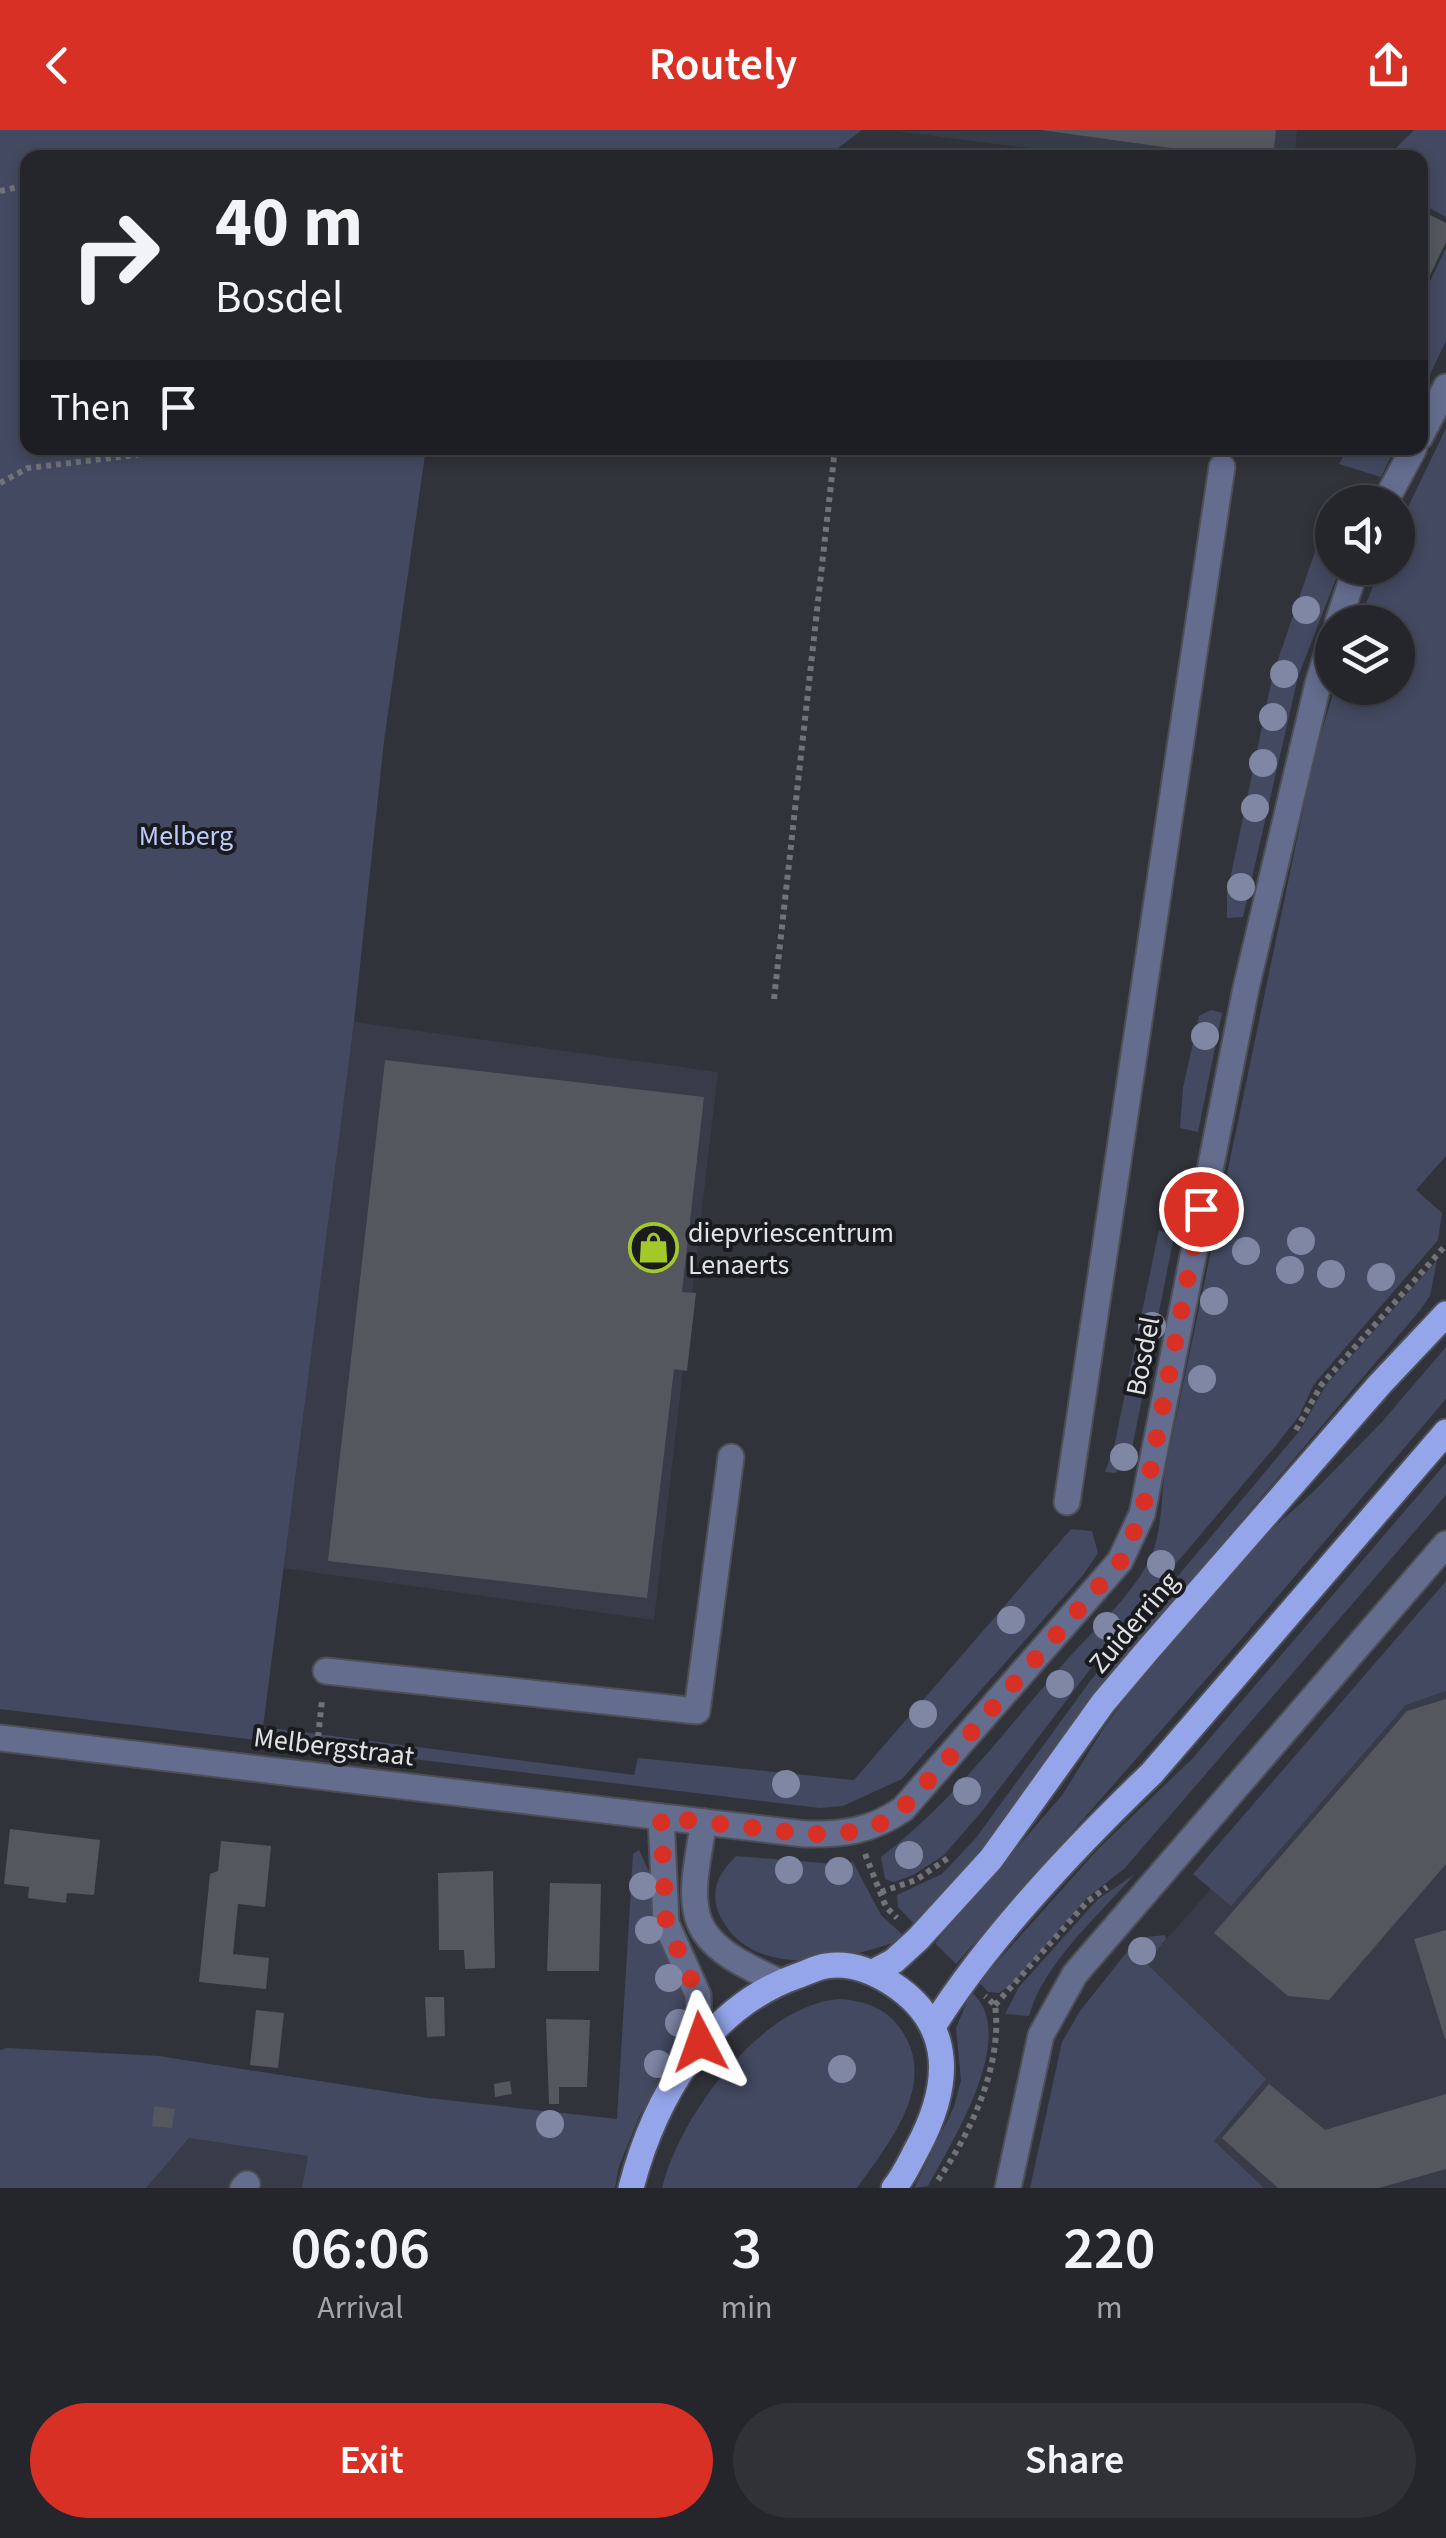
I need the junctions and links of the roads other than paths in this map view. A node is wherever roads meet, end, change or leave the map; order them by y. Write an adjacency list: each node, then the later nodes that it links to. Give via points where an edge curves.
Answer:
1 (1446, 387): 2 (street)
2 (1428, 421)
3 (1410, 455): 5 (street)
4 (1222, 467): 10 (street)
5 (1394, 485)
6 (1315, 697): 15 (street, Bosdel, via 1246,988 1142,1514 1120,1562 884,1822 835,1834)
7 (1446, 1314): 16 (main road, Zuiderring, via 1146,1651 992,1859 918,1939)
8 (1446, 1432): 18 (main road, via 1152,1774 964,1977)
9 (730, 1457): 12 (street, via 698,1711)
10 (1067, 1502)
11 (1446, 1544): 22 (street, via 1076,1974 1041,2034)
12 (326, 1671)
13 (0, 1738): 14 (street, Melbergstraat)
14 (661, 1817): 15 (street, Bosdel); 19 (street, via 666,1923 698,1995)
15 (704, 1822): 17 (street, via 695,1912 712,1946)
16 (873, 1972): 17 (main road, via 826,1966); 18 (main road)
17 (780, 1982): 19 (main road)
18 (934, 2025): 21 (main road, via 942,2082 934,2118)
19 (700, 2042): 20 (main road, via 643,2141)
20 (631, 2188)
21 (894, 2188)
22 (1008, 2188)

